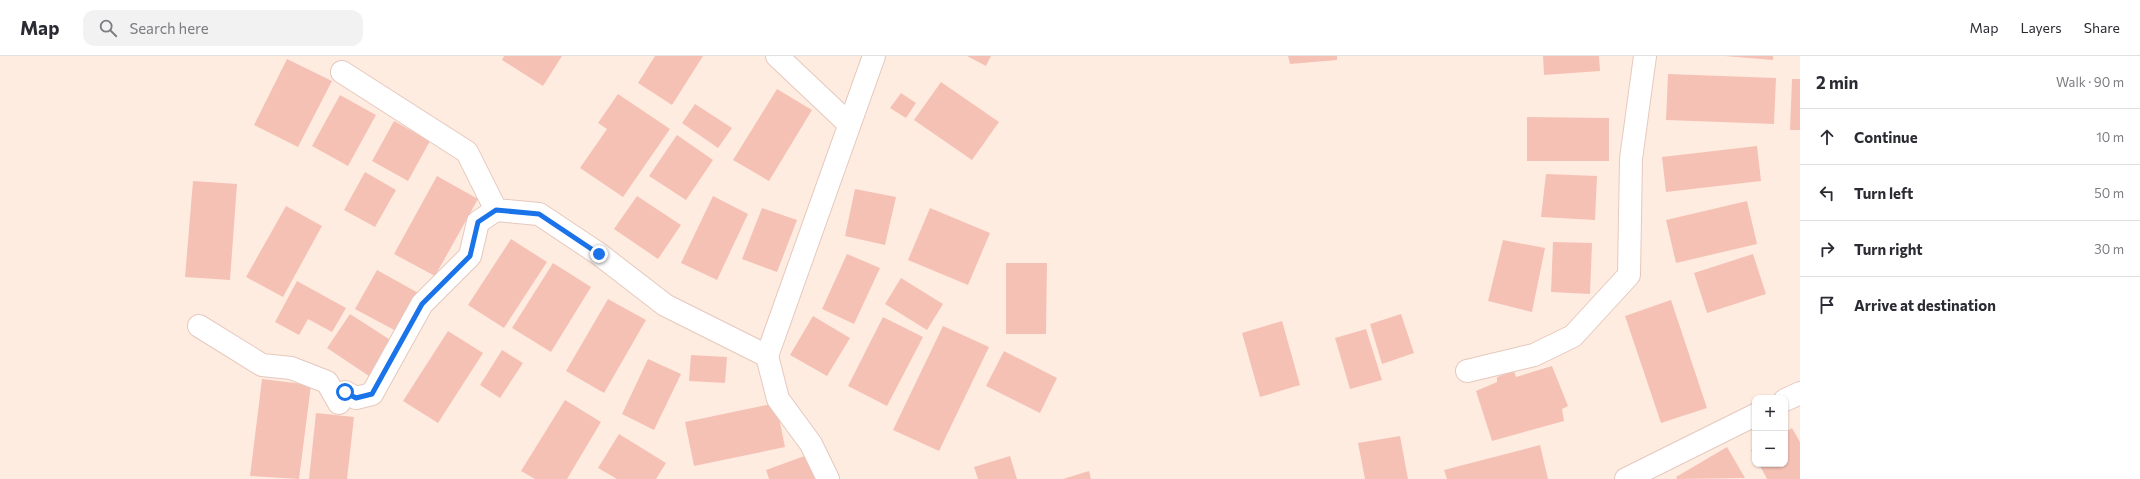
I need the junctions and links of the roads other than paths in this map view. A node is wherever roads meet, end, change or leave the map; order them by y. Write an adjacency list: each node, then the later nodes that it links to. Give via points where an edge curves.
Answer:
1 (777, 56): 5 (street)
2 (874, 56): 5 (street)
3 (1645, 56): 9 (street, via 1631,159 1629,276 1573,336 1534,355)
4 (342, 72): 6 (street, via 467,152)
5 (849, 124): 8 (street)
6 (496, 210): 7 (street, via 478,222 470,256 422,304 372,394 356,398 345,392 339,403 327,382 290,368 262,365); 8 (street, via 539,214 599,254 665,305)
7 (199, 326)
8 (767, 356): 13 (street, via 778,400 811,444)
9 (1467, 372)
10 (1800, 393): 11 (street)
11 (1788, 399)
12 (1752, 416): 14 (street)
13 (828, 479)
14 (1626, 479)

